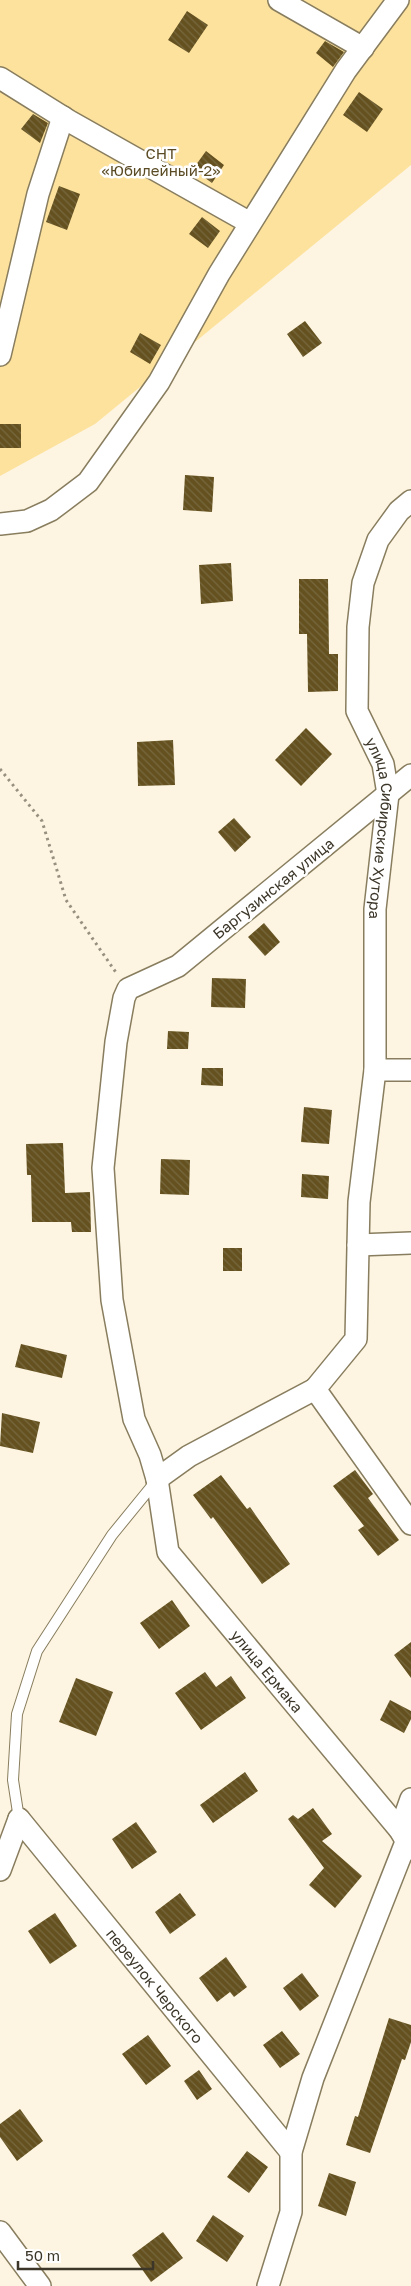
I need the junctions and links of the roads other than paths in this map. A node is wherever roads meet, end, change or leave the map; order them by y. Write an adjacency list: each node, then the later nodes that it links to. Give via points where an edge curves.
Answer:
1 (279, 0): 3 (street)
2 (398, 0): 3 (street)
3 (363, 48): 6 (street)
4 (0, 78): 5 (street)
5 (63, 117): 6 (street); 7 (street, via 38,194)
6 (250, 223): 9 (street, via 159,382 88,482 51,510 27,521)
7 (0, 355)
8 (411, 501): 11 (street, улица Сибирские Хутора, via 399,511 378,540 363,583 358,627 357,711 383,764)
9 (0, 524)
10 (411, 775): 11 (street, Баргузинская улица)
11 (388, 794): 12 (street); 13 (street, Баргузинская улица, via 178,966); 14 (street, улица Сибирские Хутора, via 375,908)
12 (411, 794)
13 (128, 989): 19 (street, улица Ермака, via 116,1042 103,1168 112,1300 134,1419)
14 (375, 1070): 15 (street); 17 (street, улица Сибирские Хутора, via 359,1202)
15 (411, 1070)
16 (411, 1243): 17 (street)
17 (358, 1245): 18 (street, улица Сибирские Хутора, via 356,1339)
18 (315, 1389): 19 (street, via 189,1456); 20 (street)
19 (157, 1479): 22 (lane, via 112,1535 37,1651 17,1714 13,1780); 23 (street, улица Ермака, via 168,1552)
20 (411, 1524)
21 (411, 1799): 23 (street)
22 (20, 1819): 24 (street); 25 (street, переулок Черского)
23 (406, 1840): 25 (street, via 313,2078)
24 (0, 1870)
25 (290, 2152): 28 (street, via 291,2212)
26 (0, 2232): 27 (street)
27 (39, 2286)
28 (268, 2286)

